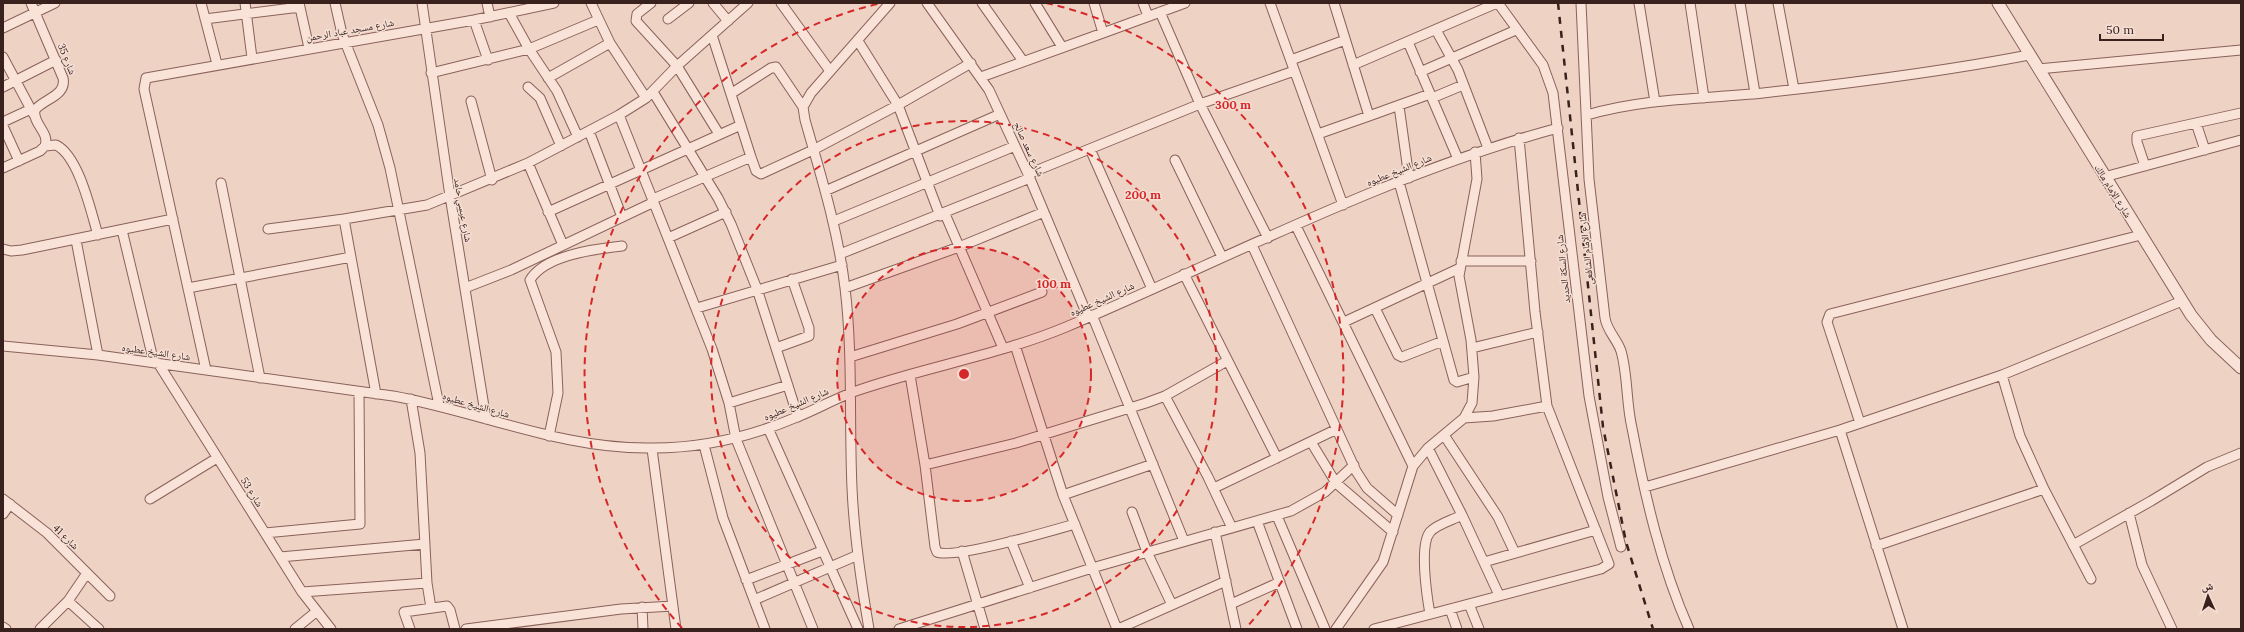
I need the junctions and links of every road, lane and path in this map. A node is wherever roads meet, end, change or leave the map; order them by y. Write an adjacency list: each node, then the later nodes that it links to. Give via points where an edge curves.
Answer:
1 (31, 3): 34 (street, شارع 35)
2 (55, 3): 34 (street)
3 (201, 3): 39 (street)
4 (244, 3): 36 (street)
5 (335, 3): 52 (street)
6 (422, 3): 45 (street, شارع عيسي حامد)
7 (487, 3): 38 (street)
8 (554, 3): 32 (street, شارع مسجد عباد الرحمن)
9 (591, 3): 42 (street)
10 (651, 3): 70 (street, via 637,14 636,21)
11 (689, 3): 40 (street)
12 (713, 3): 43 (street)
13 (748, 3): 43 (street)
14 (781, 3): 72 (street)
15 (890, 3): 51 (street)
16 (926, 3): 68 (street, شارع سعد صالح)
17 (982, 3): 66 (street)
18 (1035, 3): 55 (street)
19 (1094, 3): 48 (street)
20 (1143, 3): 37 (street)
21 (1185, 3): 33 (street)
22 (1270, 3): 65 (street)
23 (1334, 3): 50 (street)
24 (1498, 3): 46 (street); 47 (street, شارع السكة الحديد)
25 (1581, 3): 98 (street, شارع الإمام الشافعى)
26 (1639, 3): 89 (street)
27 (1690, 3): 87 (street)
28 (1740, 3): 84 (street)
29 (1778, 3): 82 (street)
30 (1998, 3): 59 (street, شارع الإمام مالك)
31 (299, 5): 36 (street); 56 (street)
32 (528, 6): 35 (street, شارع مسجد عباد الرحمن)
33 (1160, 12): 37 (street); 90 (street)
34 (36, 13): 44 (street); 63 (street, شارع 35)
35 (509, 13): 38 (street, شارع مسجد عباد الرحمن); 57 (street)
36 (246, 14): 39 (street); 61 (street)
37 (1148, 16): 48 (street)
38 (490, 17): 41 (street, شارع مسجد عباد الرحمن)
39 (205, 19): 67 (street)
40 (668, 19)
41 (474, 20): 45 (street, شارع مسجد عباد الرحمن); 64 (street)
42 (598, 20): 54 (street); 57 (street)
43 (728, 21): 49 (street)
44 (3, 28)
45 (426, 28): 52 (street, شارع مسجد عباد الرحمن); 75 (street, شارع عيسي حامد)
46 (1436, 30): 53 (street); 62 (street)
47 (1516, 30): 62 (street); 104 (street, شارع السكة الحديد, via 1535,53 1549,79)
48 (1103, 32): 55 (street)
49 (712, 35): 70 (street); 83 (street)
50 (1345, 40): 65 (street); 69 (street)
51 (858, 41): 72 (street); 91 (street)
52 (345, 42): 56 (street, شارع مسجد عباد الرحمن); 142 (street, via 378,126)
53 (1408, 42): 69 (street); 74 (street)
54 (610, 43): 77 (street); 85 (street)
55 (1062, 47): 66 (street)
56 (309, 48): 61 (street, شارع مسجد عباد الرحمن)
57 (529, 49): 64 (street); 77 (street)
58 (2241, 50): 71 (street)
59 (2029, 55): 71 (street, شارع الإمام مالك); 82 (street, via 1926,74)
60 (3, 57): 78 (street)
61 (252, 58): 67 (street, شارع مسجد عباد الرحمن)
62 (1452, 58): 74 (street); 79 (street)
63 (56, 60): 78 (street); 94 (street, شارع 35, via 64,78 64,86)
64 (488, 60): 75 (street)
65 (1290, 60): 73 (street)
66 (1023, 61): 76 (street)
67 (217, 64): 148 (street, شارع مسجد عباد الرحمن, via 149,76 144,81)
68 (971, 64): 76 (street, شارع سعد صالح); 91 (street)
69 (1353, 65): 99 (street)
70 (677, 66): 85 (street); 106 (street)
71 (2038, 69): 131 (street, شارع الإمام مالك)
72 (830, 71): 93 (street, via 811,93)
73 (1294, 71): 90 (street); 107 (street)
74 (1420, 72): 86 (street)
75 (431, 73): 139 (street, شارع عيسي حامد)
76 (981, 77): 96 (street, شارع سعد صالح)
77 (548, 78): 108 (street, via 564,104)
78 (15, 81): 80 (street); 94 (street)
79 (1463, 85): 86 (street); 114 (street)
80 (3, 87)
81 (528, 87): 112 (street, via 540,98)
82 (1794, 89): 84 (street)
83 (732, 93): 93 (street, via 776,67); 102 (street)
84 (1755, 93): 87 (street)
85 (650, 95): 97 (street); 115 (street)
86 (1431, 96): 92 (street); 122 (street)
87 (1704, 98): 89 (street)
88 (471, 101): 133 (street)
89 (1655, 102): 98 (street, via 1618,106)
90 (1200, 104): 116 (street); 157 (street)
91 (898, 105): 117 (street); 119 (street)
92 (1399, 106): 99 (street); 132 (street)
93 (804, 107): 117 (street)
94 (33, 112): 100 (street); 111 (street, via 46,136)
95 (2241, 113): 101 (street)
96 (1000, 114): 113 (street, شارع سعد صالح); 119 (street)
97 (619, 115): 105 (street); 128 (street)
98 (1587, 115): 236 (street, شارع الإمام الشافعى, via 1589,179 1604,318 1621,351 1630,422)
99 (1369, 116): 107 (street)
100 (3, 122)
101 (2196, 123): 118 (street); 126 (street, via 2137,136)
102 (741, 125): 106 (street); 121 (street)
103 (3, 126): 124 (street)
104 (1558, 128): 109 (street, شارع الشيخ عطيوه); 260 (street, شارع السكة الحديد, via 1589,396 1608,497)
105 (589, 131): 108 (street); 137 (street)
106 (719, 134): 115 (street)
107 (1318, 134): 141 (street)
108 (578, 137): 112 (street)
109 (1519, 138): 114 (street, شارع الشيخ عطيوه); 167 (street)
110 (2241, 140): 118 (street)
111 (45, 146): 124 (street); 154 (street, via 56,145 68,156 83,188)
112 (561, 146): 125 (street)
113 (1015, 146): 130 (street, شارع سعد صالح); 136 (street)
114 (1488, 148): 120 (street, شارع الشيخ عطيوه)
115 (687, 149): 128 (street); 129 (street)
116 (1090, 149): 130 (street); 177 (street)
117 (813, 150): 121 (street, via 761,174 756,171); 138 (street)
118 (2205, 150): 126 (street)
119 (917, 151): 136 (street); 138 (street)
120 (1475, 152): 122 (street, شارع الشيخ عطيوه); 168 (street, via 1477,179)
121 (751, 157): 129 (street)
122 (1458, 159): 132 (street, شارع الشيخ عطيوه)
123 (1175, 160): 166 (street)
124 (20, 161): 127 (street)
125 (528, 163): 133 (street); 143 (street)
126 (2145, 166): 131 (street)
127 (3, 168)
128 (641, 170): 137 (street); 140 (street)
129 (705, 176): 140 (street); 144 (street)
130 (1029, 176): 145 (street, شارع سعد صالح); 146 (street)
131 (2104, 177): 155 (street, شارع الإمام مالك)
132 (1409, 178): 134 (street, شارع الشيخ عطيوه)
133 (492, 180): 139 (street)
134 (1399, 182): 141 (street, شارع الشيخ عطيوه); 173 (street)
135 (222, 183): 171 (street)
136 (928, 183): 146 (street); 150 (street)
137 (609, 185): 143 (street); 147 (street)
138 (826, 191): 150 (street)
139 (450, 196): 142 (street, via 427,205); 175 (street, شارع عيسي حامد)
140 (653, 201): 147 (street); 156 (street)
141 (1343, 205): 151 (street, شارع الشيخ عطيوه)
142 (399, 210): 149 (street); 210 (street)
143 (548, 212): 159 (street)
144 (726, 212): 156 (street); 178 (street)
145 (1044, 212): 162 (street); 184 (street, شارع سعد صالح)
146 (942, 215): 162 (street); 164 (street)
147 (622, 217): 159 (street)
148 (172, 219): 153 (street); 174 (street)
149 (344, 219): 152 (street); 165 (street)
150 (834, 221): 164 (street)
151 (1296, 226): 157 (street, شارع الشيخ عطيوه); 185 (street)
152 (268, 229)
153 (122, 230): 154 (street); 196 (street, شارع 53)
154 (98, 235): 158 (street)
155 (2141, 235): 180 (street, شارع الإمام مالك); 216 (street, via 1830,314 1827,322)
156 (668, 238): 181 (street)
157 (1268, 238): 160 (street, شارع الشيخ عطيوه)
158 (76, 240): 163 (street, via 22,250 11,251); 193 (street)
159 (563, 245): 175 (street)
160 (1252, 245): 166 (street, شارع الشيخ عطيوه); 218 (street)
161 (622, 246): 222 (street, via 578,252 534,274 530,280 556,352 558,393)
162 (959, 247): 176 (street); 183 (street)
163 (3, 248)
164 (840, 254): 169 (street)
165 (351, 257): 171 (street); 206 (street)
166 (1222, 257): 170 (street, شارع الشيخ عطيوه)
167 (1531, 261): 168 (street); 186 (street)
168 (1460, 264): 173 (street); 192 (street, via 1460,288 1467,312)
169 (842, 265): 172 (street); 176 (street)
170 (1184, 274): 177 (street, شارع الشيخ عطيوه); 195 (street)
171 (240, 277): 174 (street); 202 (street)
172 (792, 279): 178 (street); 190 (street, via 809,336)
173 (1428, 283): 182 (street); 187 (street)
174 (188, 288): 198 (street)
175 (466, 288): 215 (street, شارع عيسي حامد)
176 (845, 288): 194 (street)
177 (1152, 289): 184 (street, شارع الشيخ عطيوه)
178 (757, 290): 181 (street); 190 (street)
179 (1042, 292): 183 (street)
180 (2182, 301): 197 (street, شارع الإمام مالك, via 2210,340); 199 (street)
181 (697, 308): 209 (street)
182 (1375, 308): 185 (street); 187 (street, via 1398,354 1402,357)
183 (987, 313): 191 (street); 194 (street)
184 (1090, 316): 188 (street, شارع الشيخ عطيوه); 212 (street, شارع سعد صالح)
185 (1344, 322): 234 (street)
186 (1538, 332): 192 (street); 211 (street)
187 (1443, 341): 201 (street, via 1454,380 1457,382)
188 (1015, 345): 191 (street, شارع الشيخ عطيوه); 220 (street)
189 (3, 346): 193 (street, شارع الشيخ عطيوه)
190 (776, 348): 203 (street)
191 (1003, 348): 200 (street, شارع الشيخ عطيوه)
192 (1472, 348): 201 (street)
193 (98, 355): 196 (street, شارع الشيخ عطيوه)
194 (850, 357): 205 (street)
195 (1227, 361): 207 (street); 230 (street)
196 (156, 363): 198 (street, شارع الشيخ عطيوه); 229 (street, شارع 53)
197 (2241, 368)
198 (206, 370): 202 (street, شارع الشيخ عطيوه)
199 (2002, 375): 216 (street); 238 (street, via 2020,436)
200 (910, 376): 205 (street, شارع الشيخ عطيوه); 232 (street)
201 (1474, 377): 214 (street, via 1472,403)
202 (260, 378): 204 (street, شارع الشيخ عطيوه)
203 (788, 385): 209 (street); 213 (street)
204 (359, 392): 206 (street, شارع الشيخ عطيوه); 254 (street, via 360,524)
205 (851, 393): 213 (street, شارع الشيخ عطيوه); 265 (street, via 852,489)
206 (376, 394): 208 (street, شارع الشيخ عطيوه)
207 (1165, 396): 212 (street); 237 (street)
208 (411, 399): 210 (street, شارع الشيخ عطيوه); 257 (street, via 420,453)
209 (729, 403): 223 (street)
210 (439, 405): 215 (street, شارع الشيخ عطيوه)
211 (1547, 406): 214 (street, via 1493,416); 251 (street)
212 (1131, 408): 220 (street); 231 (street, شارع سعد صالح)
213 (798, 417): 217 (street, شارع الشيخ عطيوه)
214 (1464, 418): 221 (street)
215 (486, 420): 222 (street, شارع الشيخ عطيوه)
216 (1860, 423): 219 (street)
217 (768, 428): 223 (street, شارع الشيخ عطيوه); 261 (street)
218 (1337, 430): 224 (street); 233 (street)
219 (1840, 430): 236 (street); 259 (street)
220 (1044, 435): 232 (street); 239 (street)
221 (1444, 435): 227 (street); 264 (street, via 1498,517)
222 (549, 436): 226 (street, شارع الشيخ عطيوه, via 600,446)
223 (736, 439): 225 (street, شارع الشيخ عطيوه); 268 (street, via 755,481)
224 (1310, 442): 230 (street); 235 (street)
225 (704, 445): 226 (street, شارع الشيخ عطيوه); 273 (street, via 720,511)
226 (652, 448): 288 (street)
227 (1428, 448): 234 (street); 246 (street)
228 (2241, 453): 243 (street, via 2207,467)
229 (218, 458): 240 (street); 254 (street, شارع 53)
230 (1277, 458): 237 (street)
231 (1153, 464): 239 (street); 256 (street, شارع سعد صالح)
232 (925, 465): 262 (street, via 936,549 943,553)
233 (1354, 465): 235 (street); 245 (street, via 1367,488)
234 (1413, 466): 245 (street)
235 (1336, 483): 247 (street, via 1306,505); 253 (street)
236 (1645, 487): 320 (street, شارع الإمام الشافعى, via 1672,584)
237 (1214, 488): 250 (street)
238 (2044, 488): 258 (street); 259 (street)
239 (1063, 495): 249 (street)
240 (150, 499)
241 (6, 502): 244 (street); 271 (street, شارع 41, via 47,534)
242 (1132, 512): 263 (street)
243 (2129, 513): 258 (street); 322 (street, via 2142,565)
244 (3, 514)
245 (1398, 515): 253 (street)
246 (1462, 515): 267 (street); 293 (street, via 1428,534 1424,562)
247 (1277, 516): 248 (street); 315 (street)
248 (1257, 521): 250 (street); 275 (street)
249 (1075, 524): 255 (street); 270 (street)
250 (1232, 528): 252 (street)
251 (1596, 530): 264 (street); 281 (street, via 1608,566)
252 (1215, 532): 256 (street); 274 (street)
253 (1393, 532): 316 (street, via 1379,570)
254 (265, 533): 266 (street, شارع 53)
255 (1011, 541): 262 (street); 278 (street)
256 (1184, 541): 263 (street)
257 (424, 544): 266 (street); 276 (street)
258 (2073, 545): 272 (street)
259 (1876, 546): 321 (street)
260 (1621, 547)
261 (822, 551): 268 (street); 269 (street)
262 (962, 551): 284 (street)
263 (1147, 552): 270 (street); 287 (street)
264 (1515, 553): 267 (street)
265 (858, 555): 269 (street); 309 (street)
266 (280, 557): 279 (street, شارع 53)
267 (1484, 562): 281 (street)
268 (785, 565): 273 (street); 277 (street)
269 (829, 568): 277 (street); 308 (street)
270 (1092, 568): 278 (street); 312 (street)
271 (87, 573): 280 (street, شارع 41); 283 (street)
272 (2091, 579)
273 (746, 580): 282 (street)
274 (1226, 581): 285 (street); 287 (street)
275 (1280, 582): 285 (street); 314 (street)
276 (427, 583): 279 (street); 290 (street)
277 (793, 584): 282 (street); 307 (street)
278 (1030, 588): 284 (street)
279 (302, 592): 292 (street, شارع 53)
280 (110, 596)
281 (1499, 596): 286 (street)
282 (754, 600): 306 (street)
283 (68, 601): 297 (street); 298 (street)
284 (977, 604): 310 (street); 311 (street)
285 (1231, 604): 313 (street)
286 (1469, 604): 291 (street); 319 (street)
287 (1172, 605): 312 (street)
288 (673, 606): 289 (street); 305 (street)
289 (642, 607): 303 (street); 304 (street)
290 (430, 608): 301 (street, via 404,612); 302 (street, via 449,607)
291 (1450, 609): 293 (street); 318 (street)
292 (317, 611): 299 (street); 300 (street, شارع 53)
293 (1430, 614): 295 (street)
294 (3, 627): 296 (street)
295 (1394, 627): 317 (street)
296 (6, 629)
297 (40, 629)
298 (99, 629)
299 (295, 629)
300 (331, 629)
301 (410, 629)
302 (455, 629)
303 (468, 629)
304 (643, 629)
305 (676, 629)
306 (765, 629)
307 (813, 629)
308 (858, 629)
309 (869, 629)
310 (899, 629)
311 (986, 629)
312 (1117, 629)
313 (1236, 629)
314 (1297, 629)
315 (1325, 629)
316 (1336, 629)
317 (1374, 629)
318 (1457, 629)
319 (1479, 629)
320 (1689, 629)
321 (1903, 629)
322 (2172, 629)

